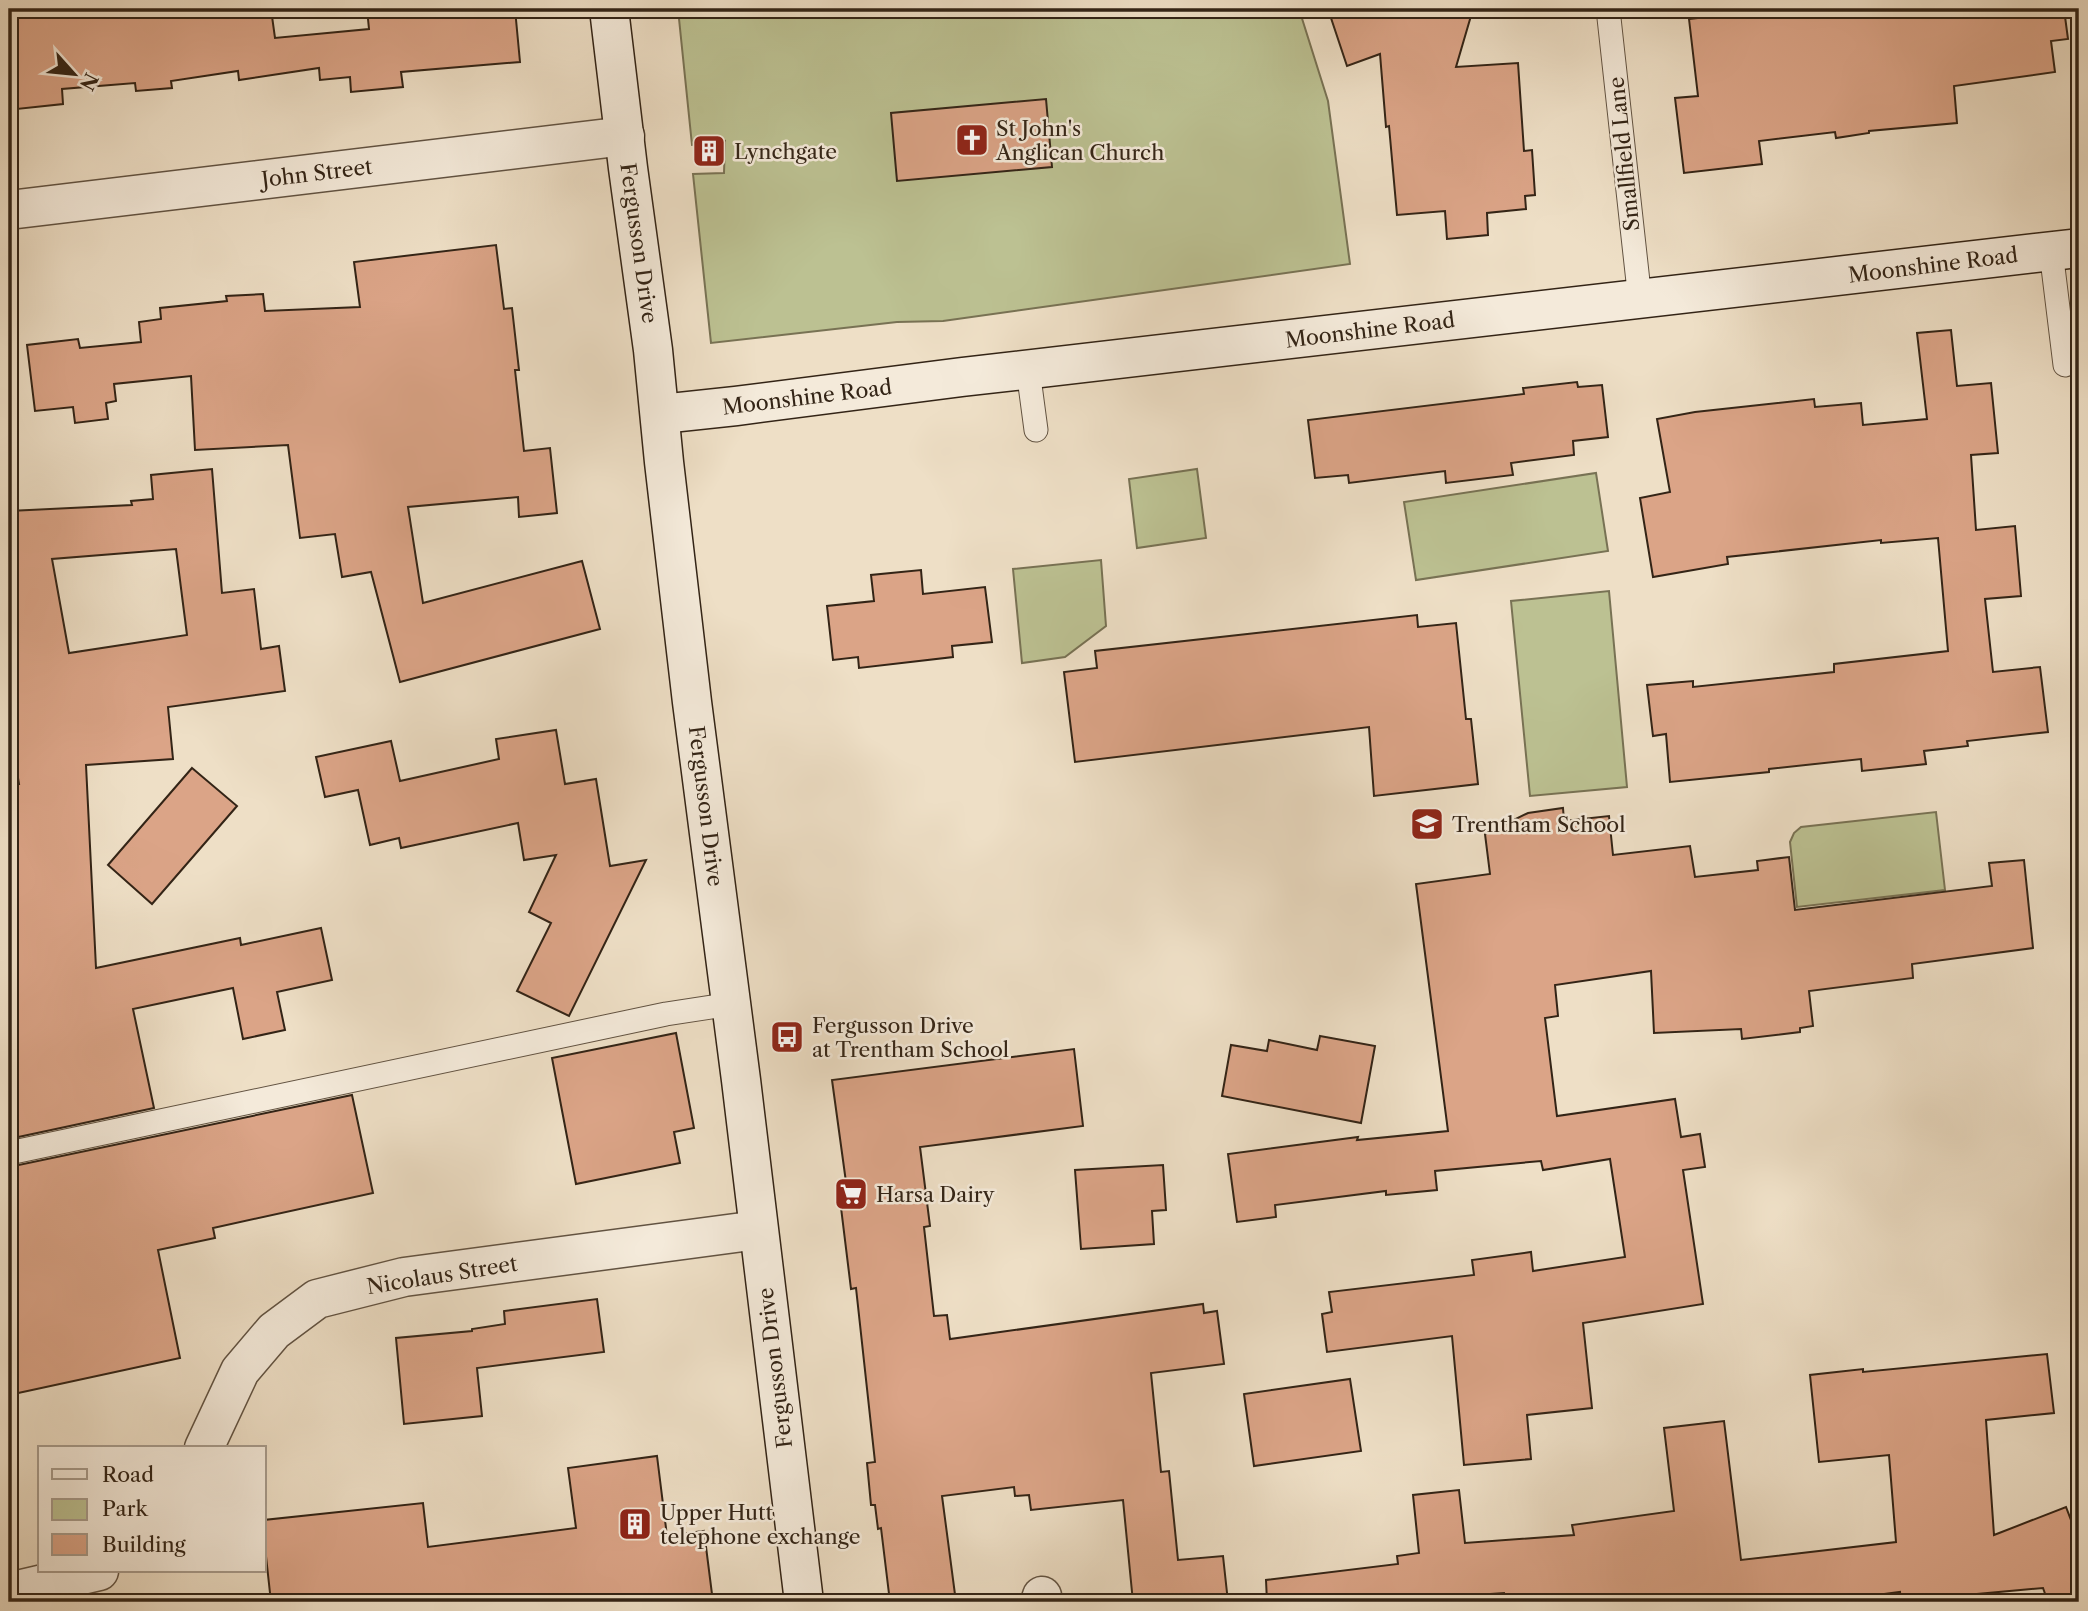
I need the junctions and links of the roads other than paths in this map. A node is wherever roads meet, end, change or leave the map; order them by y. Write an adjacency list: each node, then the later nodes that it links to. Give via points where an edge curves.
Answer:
1 (610, 9): 3 (street, Fergusson Drive)
2 (1608, 9): 6 (lane, Smallfield Lane)
3 (625, 136): 4 (street, John Street); 9 (street, Fergusson Drive)
4 (9, 210)
5 (2065, 249): 6 (street, Moonshine Road); 7 (lane)
6 (1640, 300): 8 (street, Moonshine Road)
7 (2065, 365)
8 (1028, 370): 9 (street, Moonshine Road); 10 (lane)
9 (661, 414): 11 (street, Fergusson Drive)
10 (1036, 429)
11 (731, 1004): 12 (lane); 13 (street, Fergusson Drive)
12 (9, 1153)
13 (758, 1230): 14 (street, Nicolaus Street, via 404,1277 317,1299 274,1331 240,1371); 17 (street, Fergusson Drive)
14 (205, 1446)
15 (95, 1572): 16 (street)
16 (9, 1592)
17 (804, 1602)

